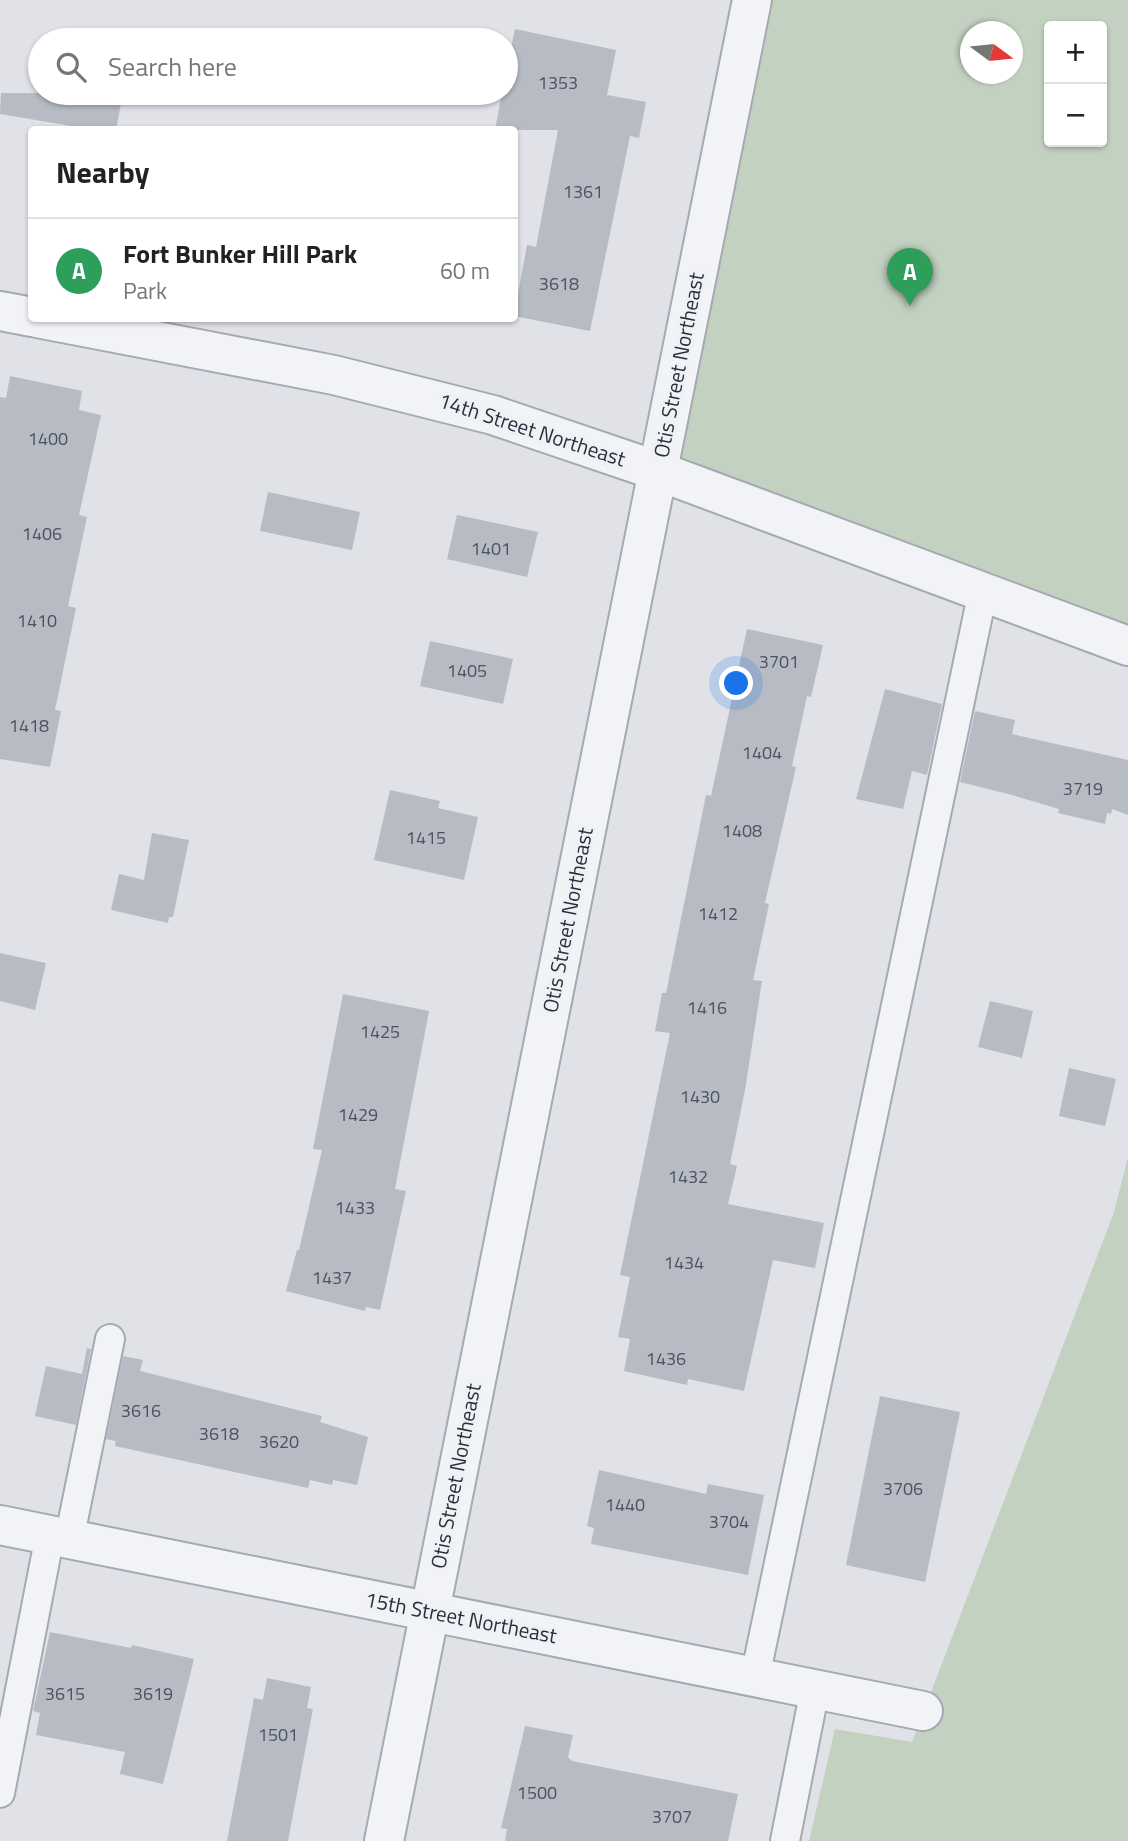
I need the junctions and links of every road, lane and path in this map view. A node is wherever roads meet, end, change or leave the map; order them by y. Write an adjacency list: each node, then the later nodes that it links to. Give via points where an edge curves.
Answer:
1 (752, 0): 5 (street, Otis Street Northeast)
2 (0, 311): 3 (street)
3 (28, 316)
4 (57, 322): 5 (street, 14th Street Northeast, via 414,393)
5 (658, 471): 6 (street, 14th Street Northeast); 11 (street, Otis Street Northeast)
6 (983, 591): 7 (street, 14th Street Northeast); 12 (lane)
7 (1128, 646)
8 (110, 1339): 10 (lane)
9 (0, 1525): 10 (street, 15th Street Northeast)
10 (59, 1537): 11 (street, 15th Street Northeast); 15 (lane)
11 (429, 1611): 12 (street, 15th Street Northeast); 16 (street, Otis Street Northeast)
12 (755, 1677): 13 (street, 15th Street Northeast)
13 (815, 1689): 14 (street, 15th Street Northeast); 17 (lane)
14 (923, 1711)
15 (0, 1793)
16 (384, 1841)
17 (785, 1841)

